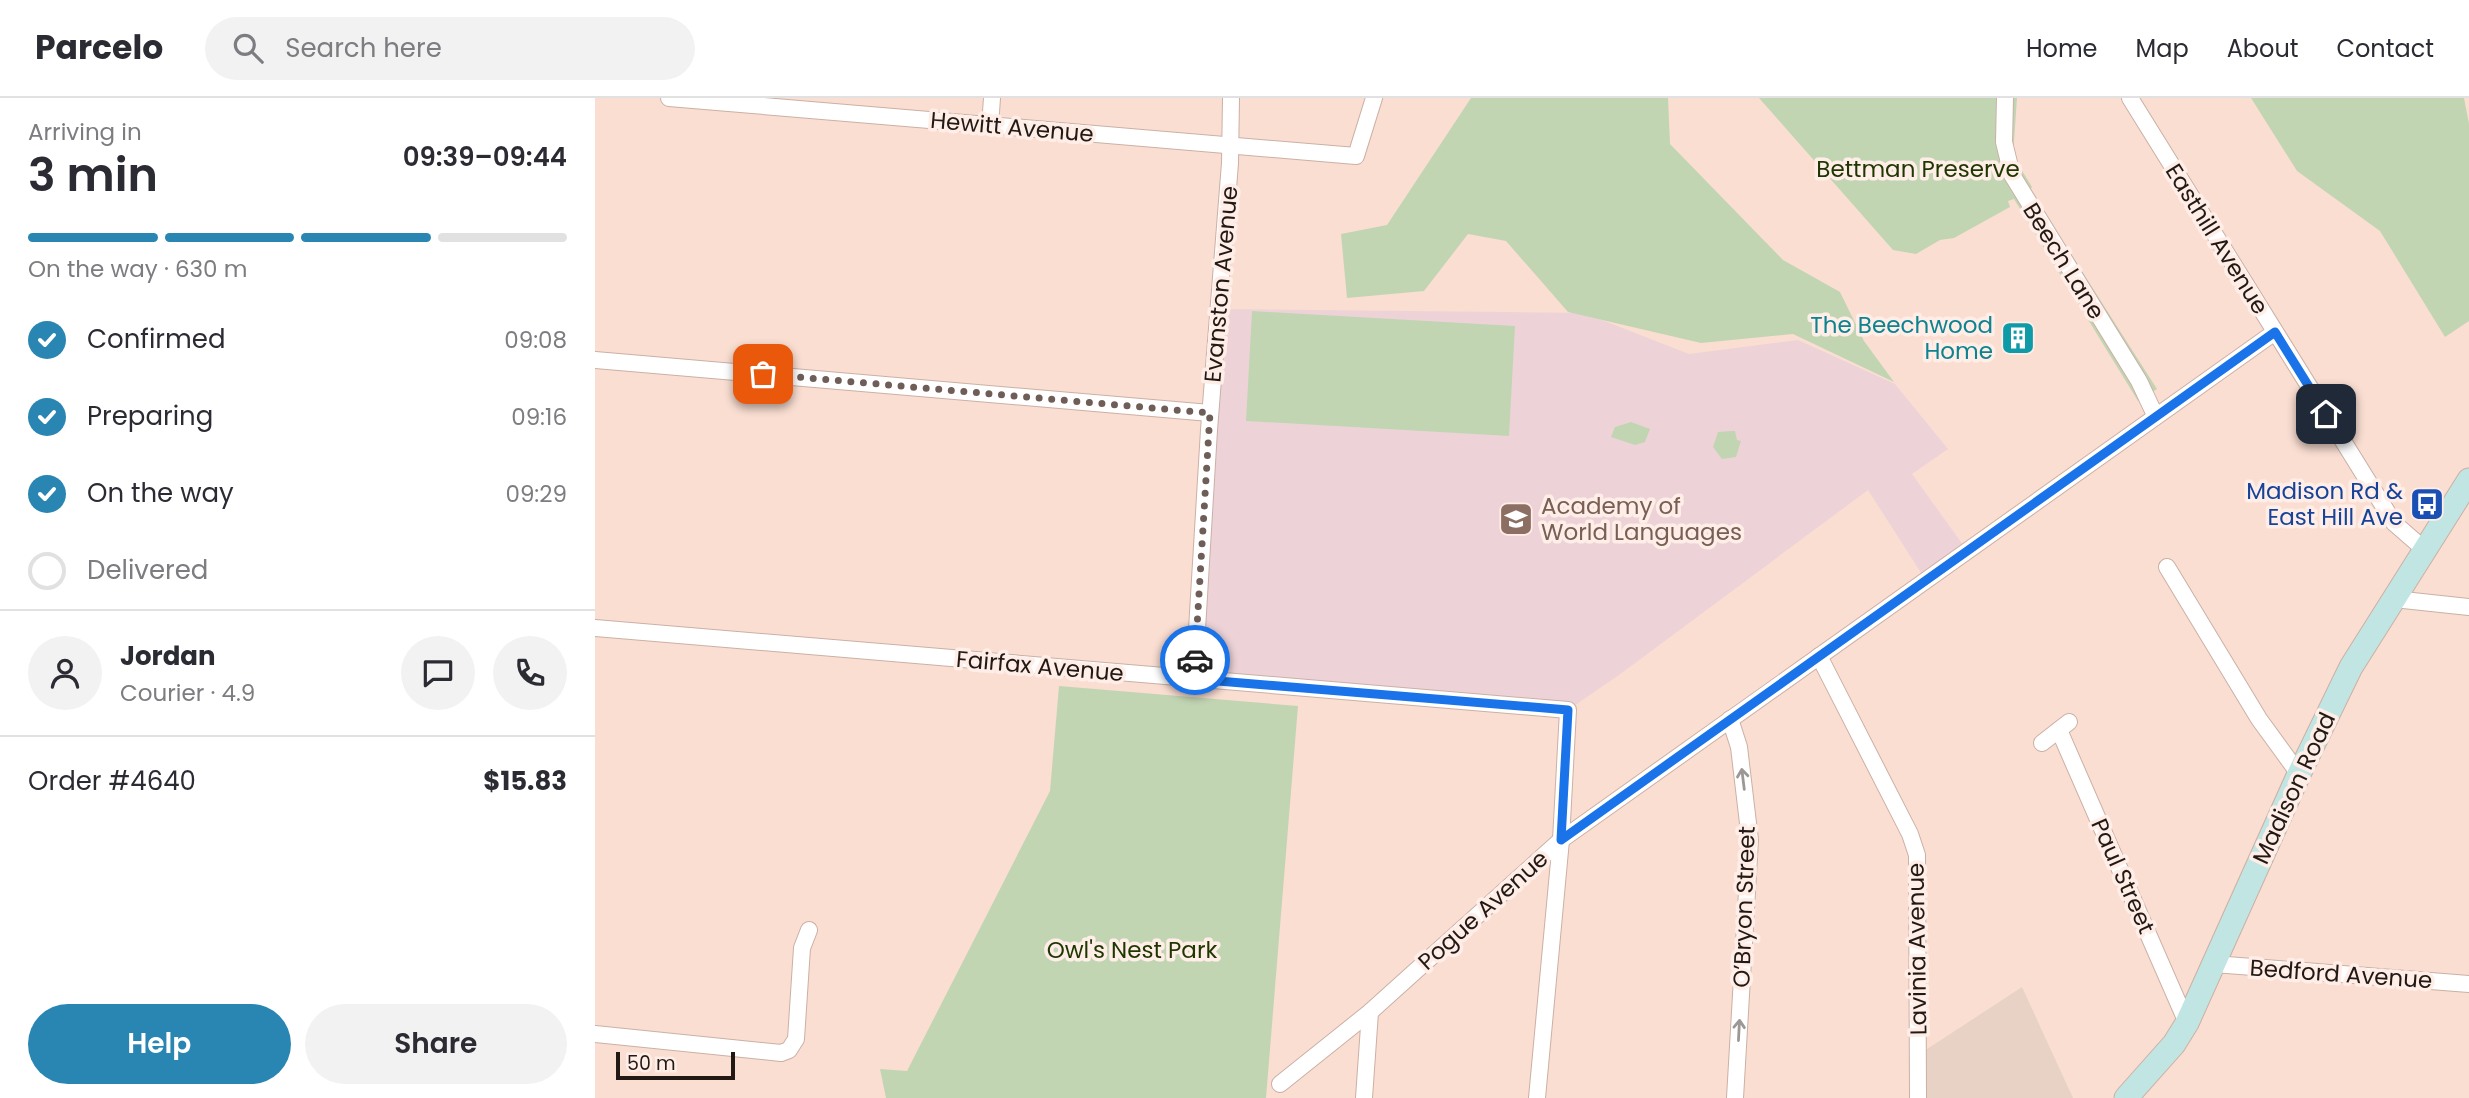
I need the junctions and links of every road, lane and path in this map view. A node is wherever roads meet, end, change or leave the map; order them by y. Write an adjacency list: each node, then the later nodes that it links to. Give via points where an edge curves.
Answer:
1 (669, 98): 7 (street, Hewitt Avenue)
2 (992, 98): 8 (street)
3 (1231, 98): 9 (street, Evanston Avenue)
4 (1374, 98): 9 (street, Hewitt Avenue, via 1356,156)
5 (2005, 98): 13 (street, Beech Lane, via 2004,142 2012,175 2139,381)
6 (2130, 98): 10 (street, Easthill Avenue)
7 (748, 101): 8 (street, Hewitt Avenue)
8 (990, 126): 9 (street, Hewitt Avenue)
9 (1229, 145): 12 (street, Evanston Avenue)
10 (2275, 332): 13 (street, Pogue Avenue); 15 (street, Easthill Avenue, via 2394,523)
11 (595, 360): 12 (street)
12 (1210, 413): 21 (street, Evanston Avenue)
13 (2155, 415): 20 (street, Pogue Avenue)
14 (2469, 480): 15 (main road, Madison Road)
15 (2425, 550): 17 (main road, Madison Road)
16 (2167, 567): 24 (street, via 2259,719)
17 (2394, 599): 18 (street); 24 (main road, Madison Road, via 2351,667)
18 (2469, 607)
19 (595, 628): 21 (street, Fairfax Avenue)
20 (1819, 656): 22 (street, Pogue Avenue); 36 (street, Lavinia Avenue, via 1917,855)
21 (1194, 679): 25 (street, Fairfax Avenue, via 1568,710)
22 (1730, 719): 25 (street, Pogue Avenue); 35 (street, O’Bryon Street, one-way to 22, via 1750,840 1739,747)
23 (2042, 743): 30 (street, Paul Street, via 2064,726)
24 (2299, 774): 27 (main road, Madison Road)
25 (1561, 840): 29 (street, Pogue Avenue); 34 (street)
26 (809, 930): 31 (street, via 802,948 796,1039 789,1050 781,1053)
27 (2214, 964): 28 (street, Bedford Avenue); 30 (main road, Madison Road)
28 (2469, 984)
29 (1370, 1012): 32 (street, Pogue Avenue); 33 (street)
30 (2186, 1023): 37 (main road, Madison Road, via 2174,1044)
31 (595, 1034)
32 (1280, 1084)
33 (1364, 1098)
34 (1537, 1098)
35 (1735, 1098)
36 (1918, 1098)
37 (2126, 1098)

